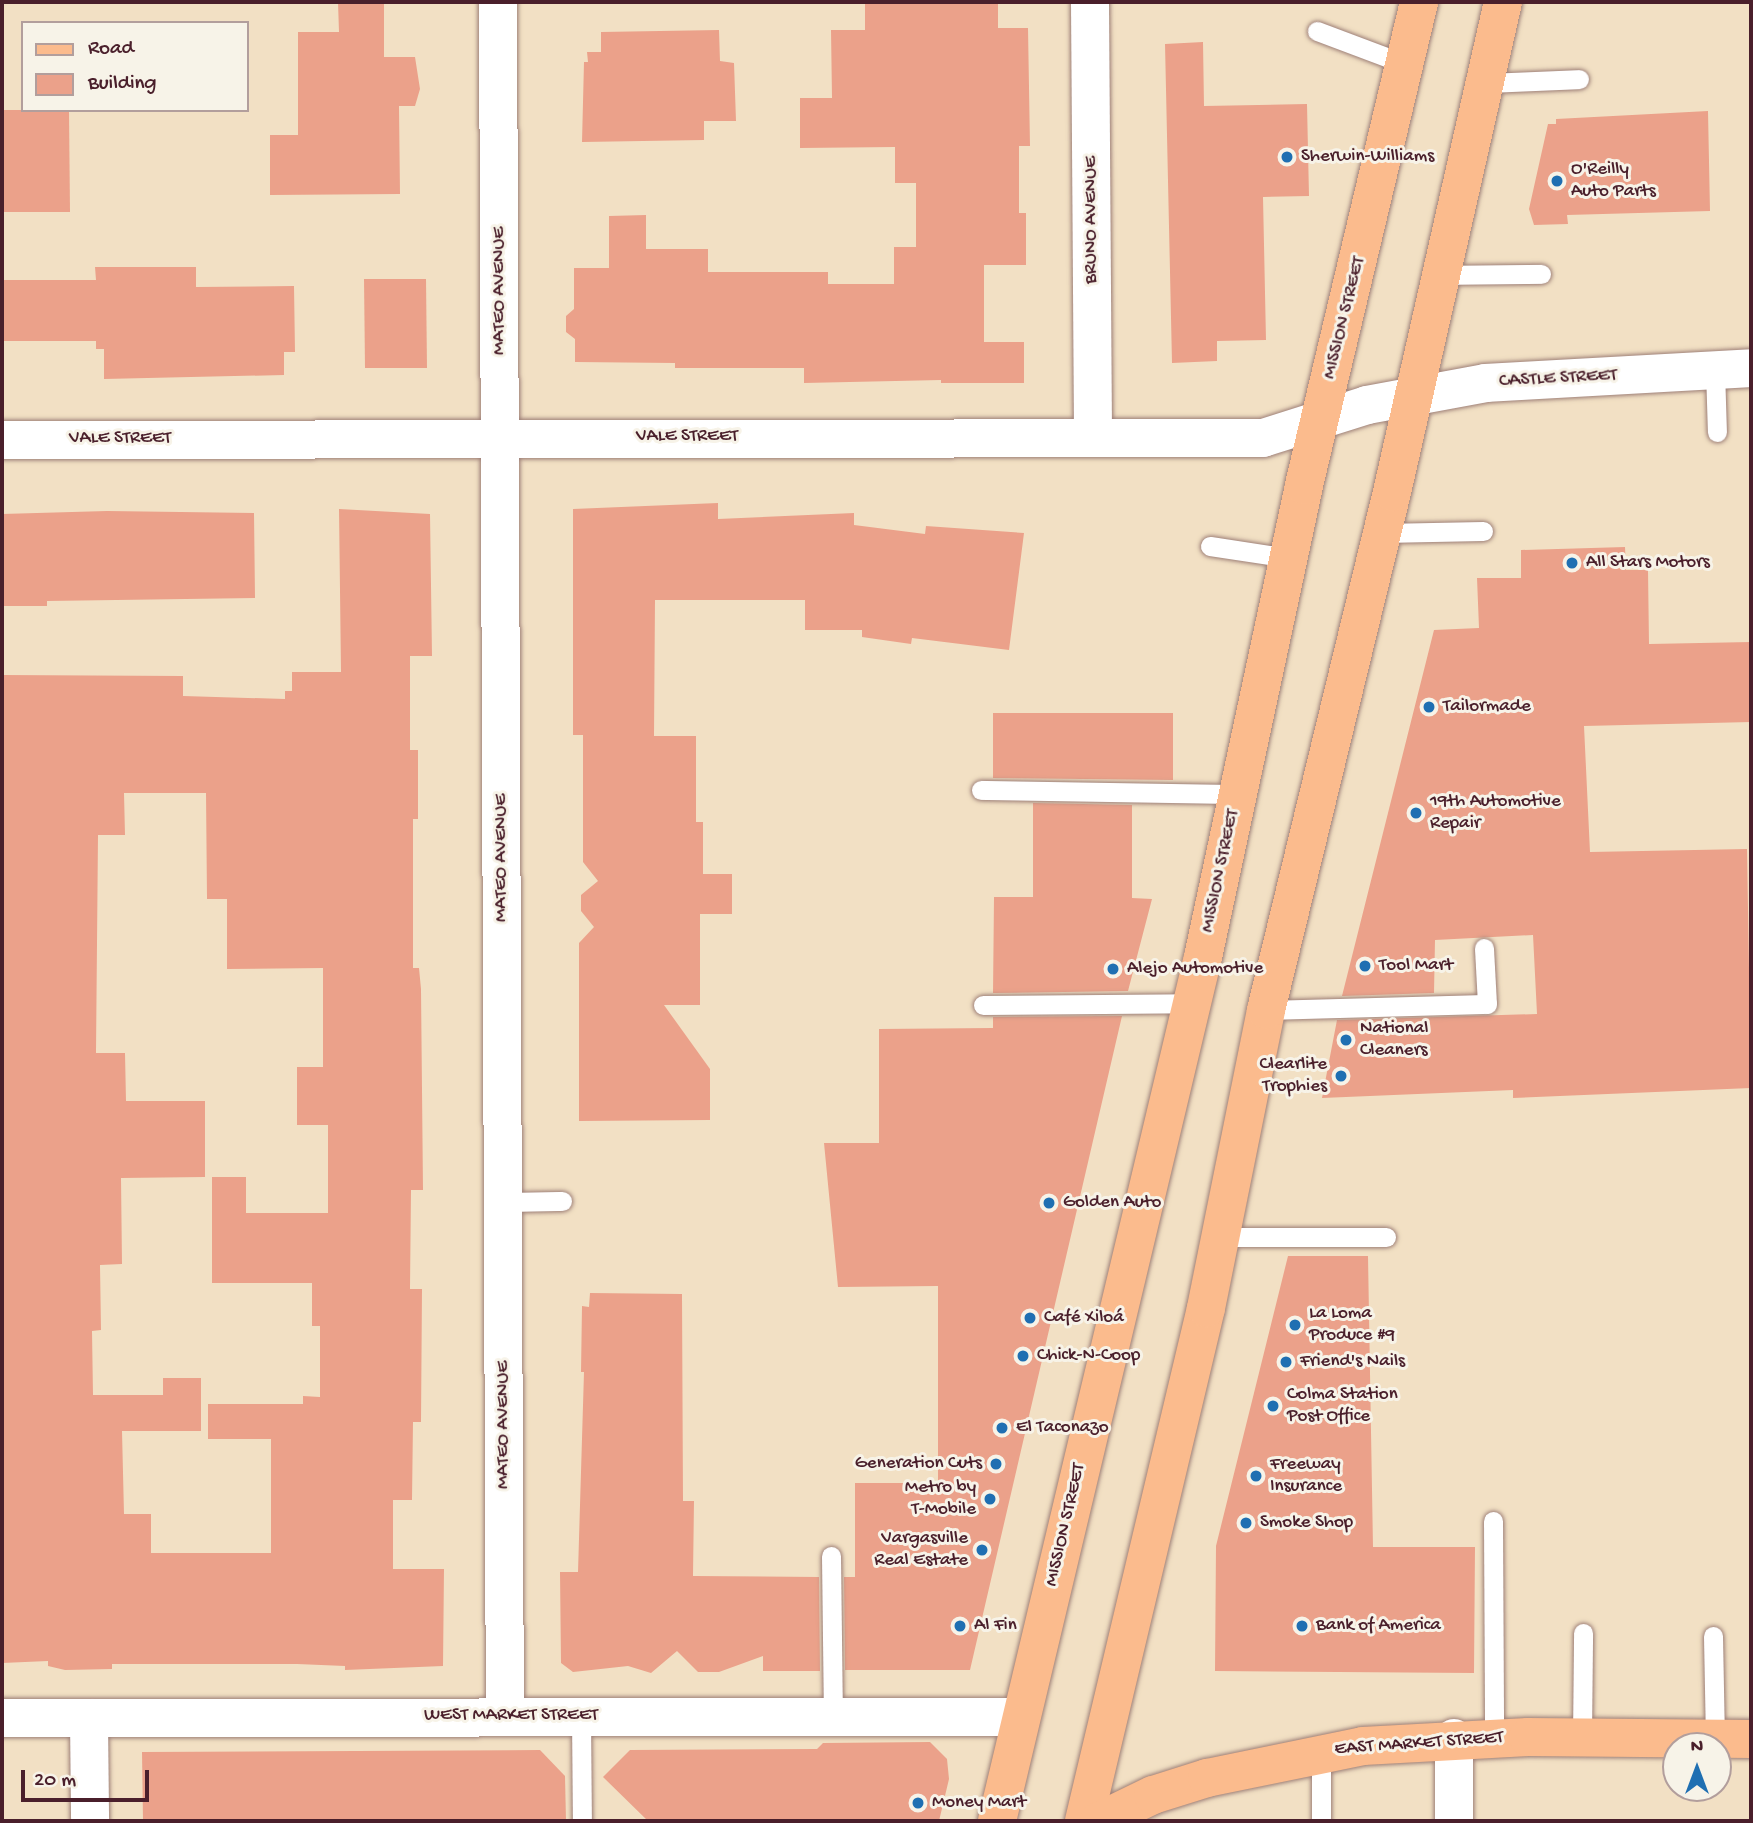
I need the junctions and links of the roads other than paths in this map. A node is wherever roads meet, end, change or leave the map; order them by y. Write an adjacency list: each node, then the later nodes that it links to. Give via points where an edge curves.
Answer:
1 (498, 2): 16 (street, MATEO AVENUE)
2 (1090, 2): 17 (street, BRUNO AVENUE)
3 (1419, 2): 6 (main road, MISSION STREET)
4 (1503, 2): 8 (main road)
5 (1317, 31): 6 (lane)
6 (1405, 64): 14 (main road, MISSION STREET)
7 (1579, 79): 8 (lane)
8 (1485, 83): 10 (main road)
9 (1541, 274): 10 (lane)
10 (1441, 275): 12 (main road)
11 (1733, 369): 12 (street, CASTLE STREET, via 1486,383); 15 (lane)
12 (1413, 395): 13 (street, CASTLE STREET); 20 (main road)
13 (1367, 405): 14 (street, VALE STREET)
14 (1321, 417): 17 (street, VALE STREET, via 1263,438); 22 (main road, MISSION STREET)
15 (1717, 432)
16 (501, 437): 17 (street, VALE STREET); 18 (street, VALE STREET); 30 (street, MATEO AVENUE)
17 (1093, 438)
18 (2, 440)
19 (1483, 531): 20 (lane)
20 (1382, 533): 28 (main road)
21 (1210, 545): 22 (lane)
22 (1288, 558): 24 (main road, MISSION STREET)
23 (981, 790): 24 (lane)
24 (1238, 794): 26 (main road, MISSION STREET)
25 (1484, 948): 28 (lane, via 1487,1004)
26 (1192, 1003): 27 (lane); 39 (main road, MISSION STREET)
27 (983, 1005)
28 (1266, 1010): 31 (main road)
29 (562, 1201): 30 (lane)
30 (503, 1202): 37 (street, MATEO AVENUE)
31 (1221, 1237): 32 (lane); 51 (main road)
32 (1386, 1237)
33 (1493, 1521): 43 (lane)
34 (831, 1556): 42 (lane)
35 (1583, 1633): 44 (lane)
36 (1713, 1636): 46 (lane)
37 (505, 1715): 38 (street, WEST MARKET STREET); 41 (street, WEST MARKET STREET)
38 (581, 1716): 42 (street, WEST MARKET STREET); 49 (lane)
39 (1020, 1717): 42 (street, WEST MARKET STREET); 50 (main road, MISSION STREET)
40 (2, 1718): 41 (street, WEST MARKET STREET)
41 (89, 1718): 48 (street)
42 (833, 1719)
43 (1494, 1737): 44 (main road, EAST MARKET STREET); 45 (main road, EAST MARKET STREET)
44 (1582, 1737): 46 (main road, EAST MARKET STREET)
45 (1454, 1738): 47 (main road, EAST MARKET STREET); 54 (street)
46 (1733, 1738)
47 (1321, 1752): 52 (main road, EAST MARKET STREET, via 1244,1767 1166,1790); 53 (lane)
48 (90, 1821)
49 (582, 1821)
50 (997, 1821)
51 (1084, 1821)
52 (1100, 1821)
53 (1321, 1821)
54 (1454, 1821)

